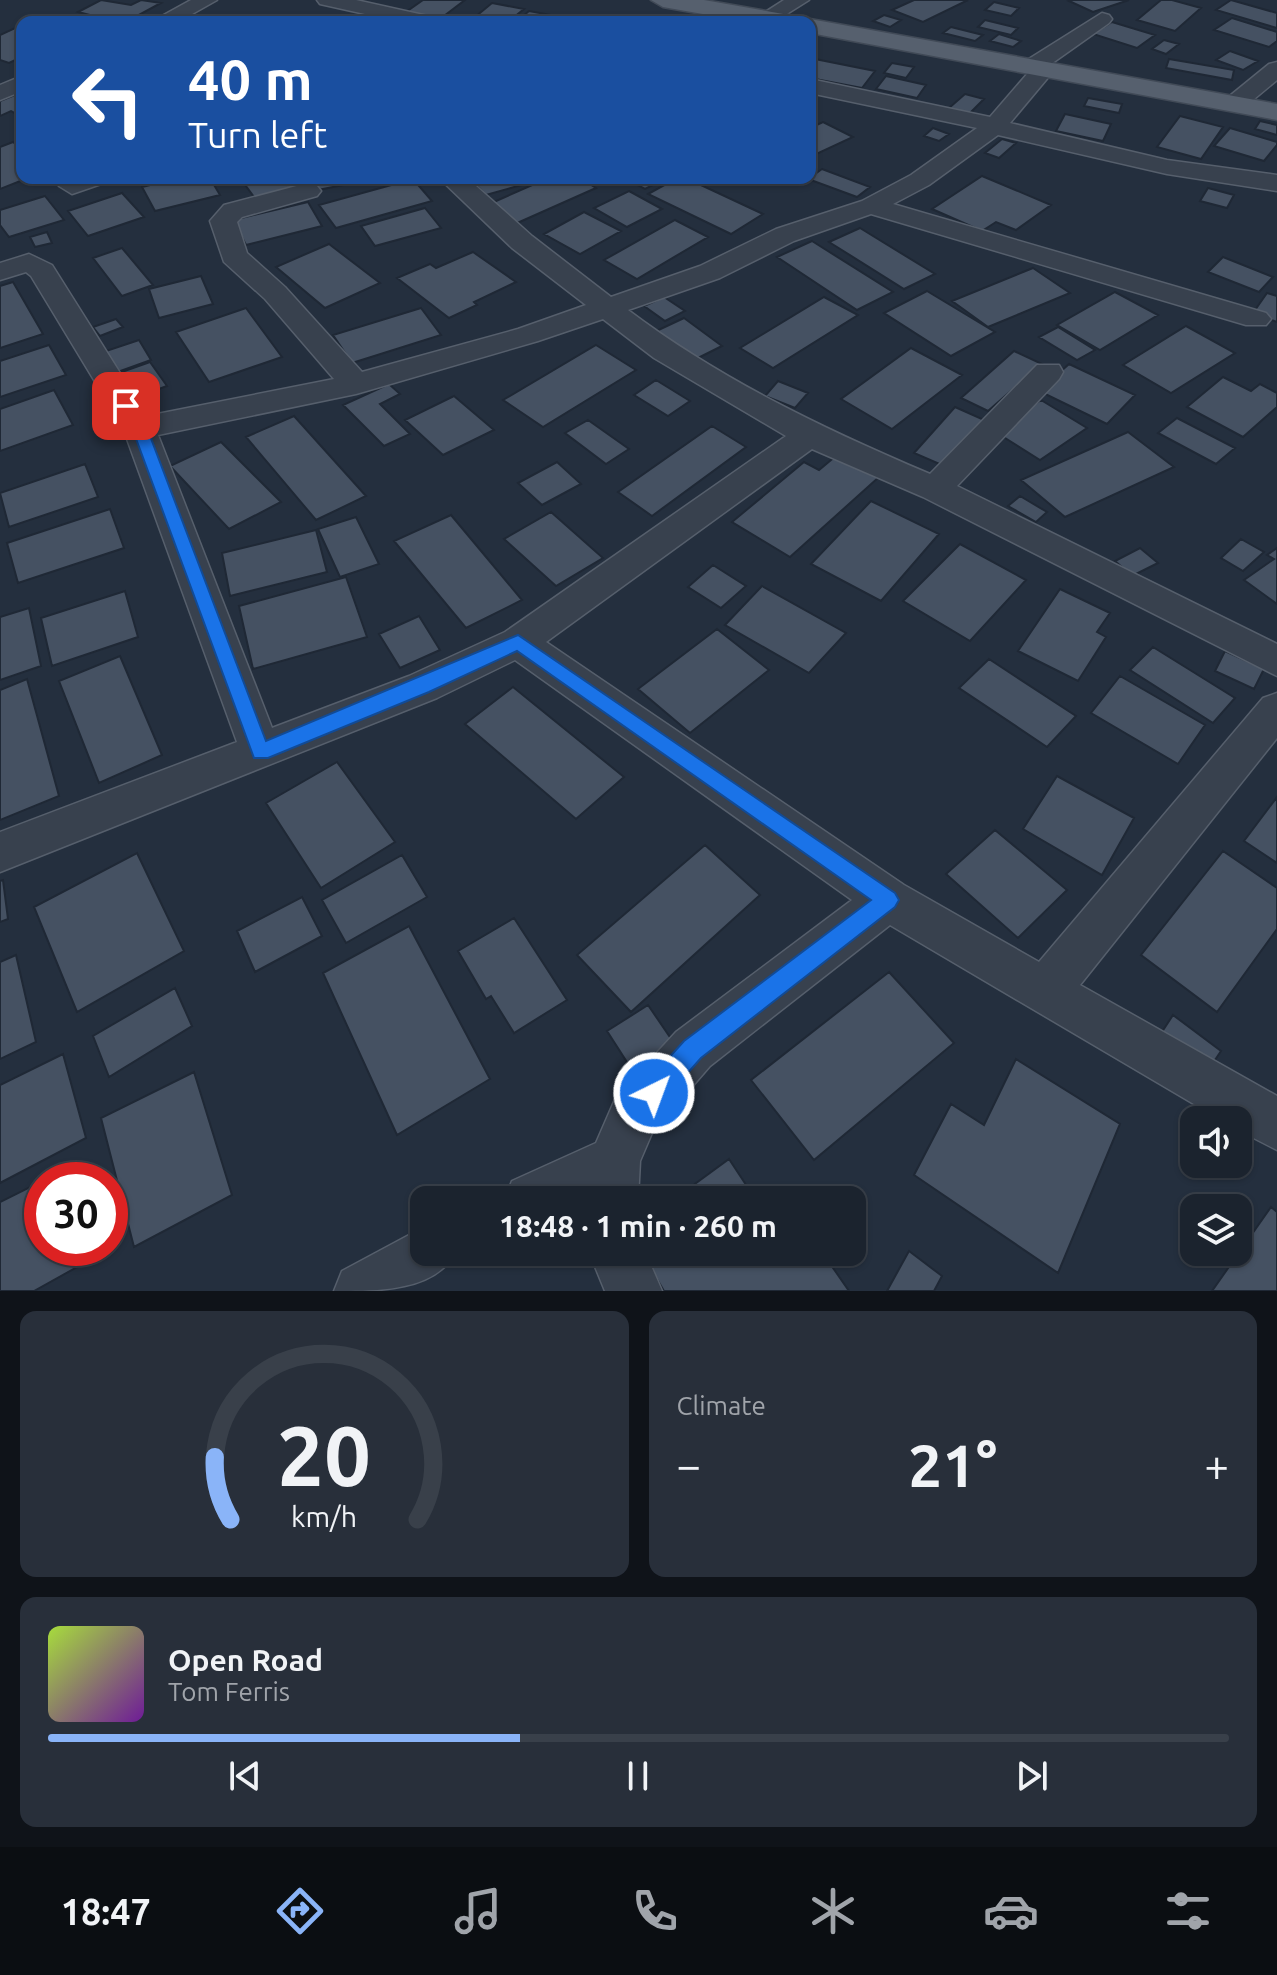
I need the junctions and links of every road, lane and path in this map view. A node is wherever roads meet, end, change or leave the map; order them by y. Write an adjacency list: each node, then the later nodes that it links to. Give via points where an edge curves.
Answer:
1 (207, 0): 6 (street)
2 (327, 0): 7 (street)
3 (417, 0): 8 (street)
4 (663, 0): 9 (main road)
5 (799, 0): 10 (street)
6 (174, 16)
7 (377, 16)
8 (387, 16)
9 (719, 16)
10 (782, 16)
11 (1102, 19): 13 (street)
12 (816, 27): 13 (main road)
13 (1038, 68): 16 (main road); 18 (street)
14 (1277, 69): 16 (street)
15 (816, 87): 18 (street)
16 (1234, 104): 17 (main road)
17 (1277, 112)
18 (994, 127): 19 (street, via 1167,167); 22 (street, via 920,180)
19 (1277, 183)
20 (459, 184): 24 (street, via 522,242)
21 (308, 191): 27 (street, via 233,211 223,221 228,243 234,256 275,293)
22 (871, 206): 24 (street, via 785,235 710,272); 25 (street, via 1166,288)
23 (0, 272): 28 (street, via 29,262 42,271)
24 (609, 308): 27 (street); 29 (street, via 665,352)
25 (1256, 319)
26 (1048, 372): 30 (street)
27 (356, 384): 28 (street)
28 (139, 428): 34 (street)
29 (809, 435): 30 (street); 31 (street)
30 (935, 489): 32 (street)
31 (518, 642): 34 (street); 36 (street)
32 (1277, 661)
33 (1277, 709): 37 (street)
34 (261, 752): 35 (street)
35 (0, 852)
36 (888, 900): 37 (street); 39 (street, via 693,1049 634,1115)
37 (1047, 989): 38 (street)
38 (1277, 1124)
39 (613, 1180): 40 (street)
40 (588, 1186)
41 (410, 1263): 43 (street)
42 (622, 1266): 44 (street)
43 (362, 1291)
44 (634, 1291)

